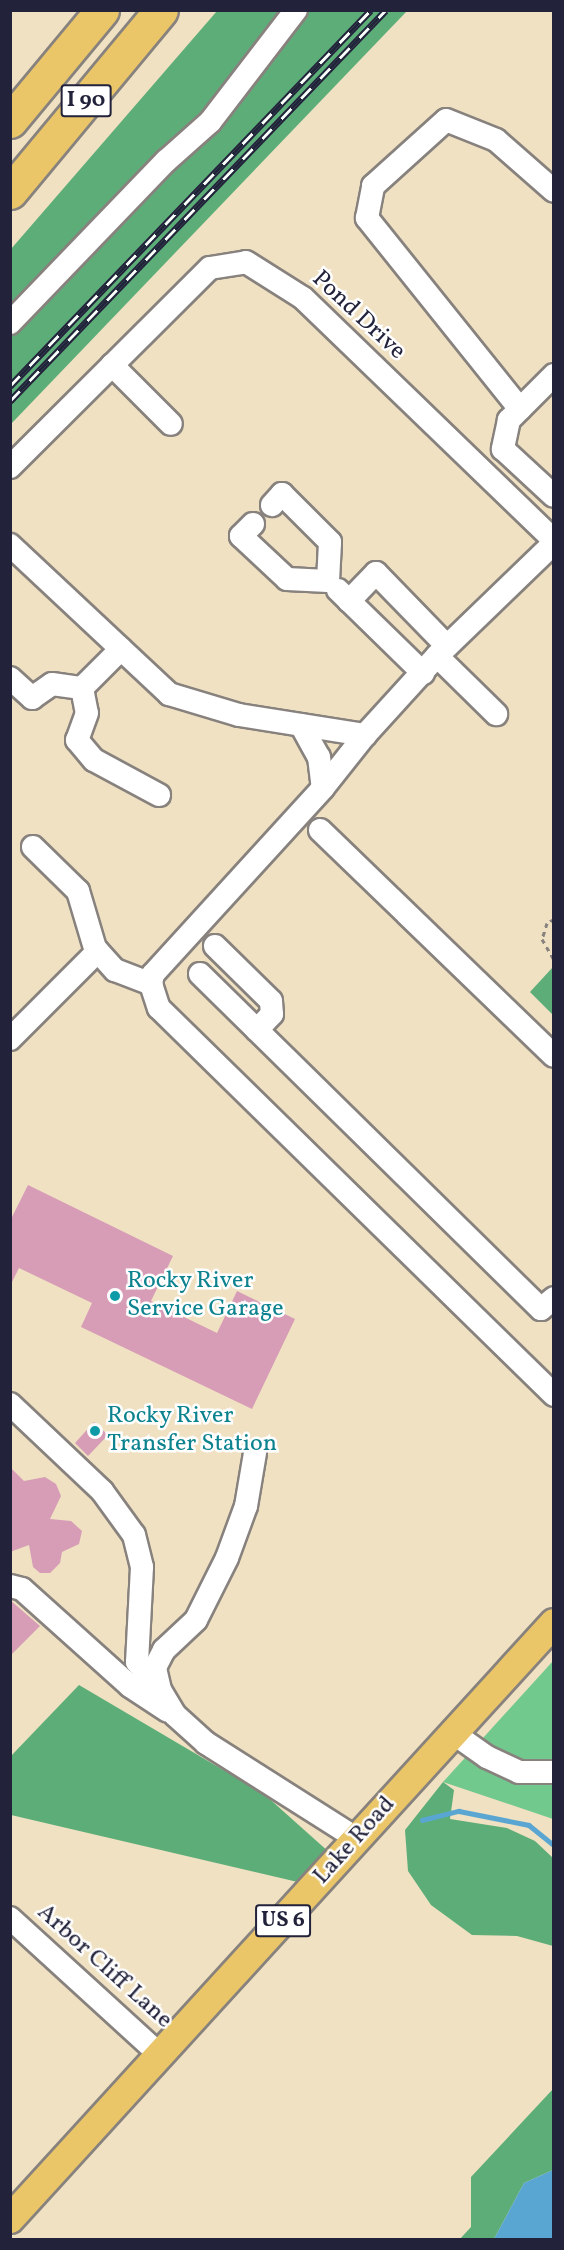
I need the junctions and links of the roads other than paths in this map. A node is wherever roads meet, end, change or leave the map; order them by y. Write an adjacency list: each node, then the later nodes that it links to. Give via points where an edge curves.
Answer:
1 (102, 10): 4 (highway, I 90)
2 (161, 10): 6 (highway, I 90)
3 (296, 10): 7 (street, via 210,122 166,161)
4 (10, 121)
5 (554, 191): 10 (street, via 496,140 446,120 373,186 367,218)
6 (10, 192)
7 (10, 323)
8 (112, 365): 11 (street); 12 (street, Pond Drive); 16 (street, Pond Drive, via 210,268 246,262 303,298)
9 (554, 375): 10 (street)
10 (520, 409): 13 (street, via 509,420 503,449)
11 (171, 424)
12 (10, 467)
13 (554, 496)
14 (272, 505): 18 (street, via 282,494 330,542)
15 (253, 524): 18 (street, via 241,536 287,579)
16 (554, 541): 21 (street, Pond Drive)
17 (10, 545): 20 (street)
18 (328, 581): 19 (street)
19 (349, 601): 21 (street); 21 (street, via 376,573)
20 (121, 649): 23 (street); 25 (street, via 168,694 239,715)
21 (436, 658): 24 (street); 26 (street, Pond Drive)
22 (10, 678): 23 (street, via 32,698 52,684)
23 (82, 688): 28 (street, via 87,713 77,740 94,760)
24 (496, 714)
25 (301, 725): 26 (street); 27 (street, via 319,757)
26 (364, 735): 27 (street, Pond Drive)
27 (323, 788): 34 (street, Pond Drive, via 153,974)
28 (159, 795)
29 (320, 830): 37 (street)
30 (33, 847): 32 (street, via 78,891 86,926)
31 (215, 946): 35 (street, via 271,1001 272,1014)
32 (98, 951): 34 (street, via 115,970); 36 (street)
33 (200, 974): 35 (street)
34 (151, 984): 39 (street, via 159,1008)
35 (257, 1030): 38 (street)
36 (10, 1039)
37 (554, 1056)
38 (549, 1310)
39 (554, 1395)
40 (10, 1404): 44 (street, via 102,1491 134,1535 142,1567 137,1662)
41 (255, 1453): 44 (street, via 246,1506 226,1558 196,1620 164,1650 155,1668)
42 (10, 1586): 45 (street, via 22,1589 130,1686)
43 (554, 1623): 46 (main road, Lake Road / US 6)
44 (160, 1690): 45 (street)
45 (175, 1715): 48 (street, via 206,1743)
46 (453, 1733): 47 (street, via 487,1757 519,1772); 48 (main road, Lake Road / US 6)
47 (554, 1772)
48 (357, 1839): 50 (main road, Lake Road / US 6)
49 (10, 1918): 50 (street, Arbor Cliff Lane)
50 (161, 2055): 51 (main road, Lake Road / US 6)
51 (10, 2219)

